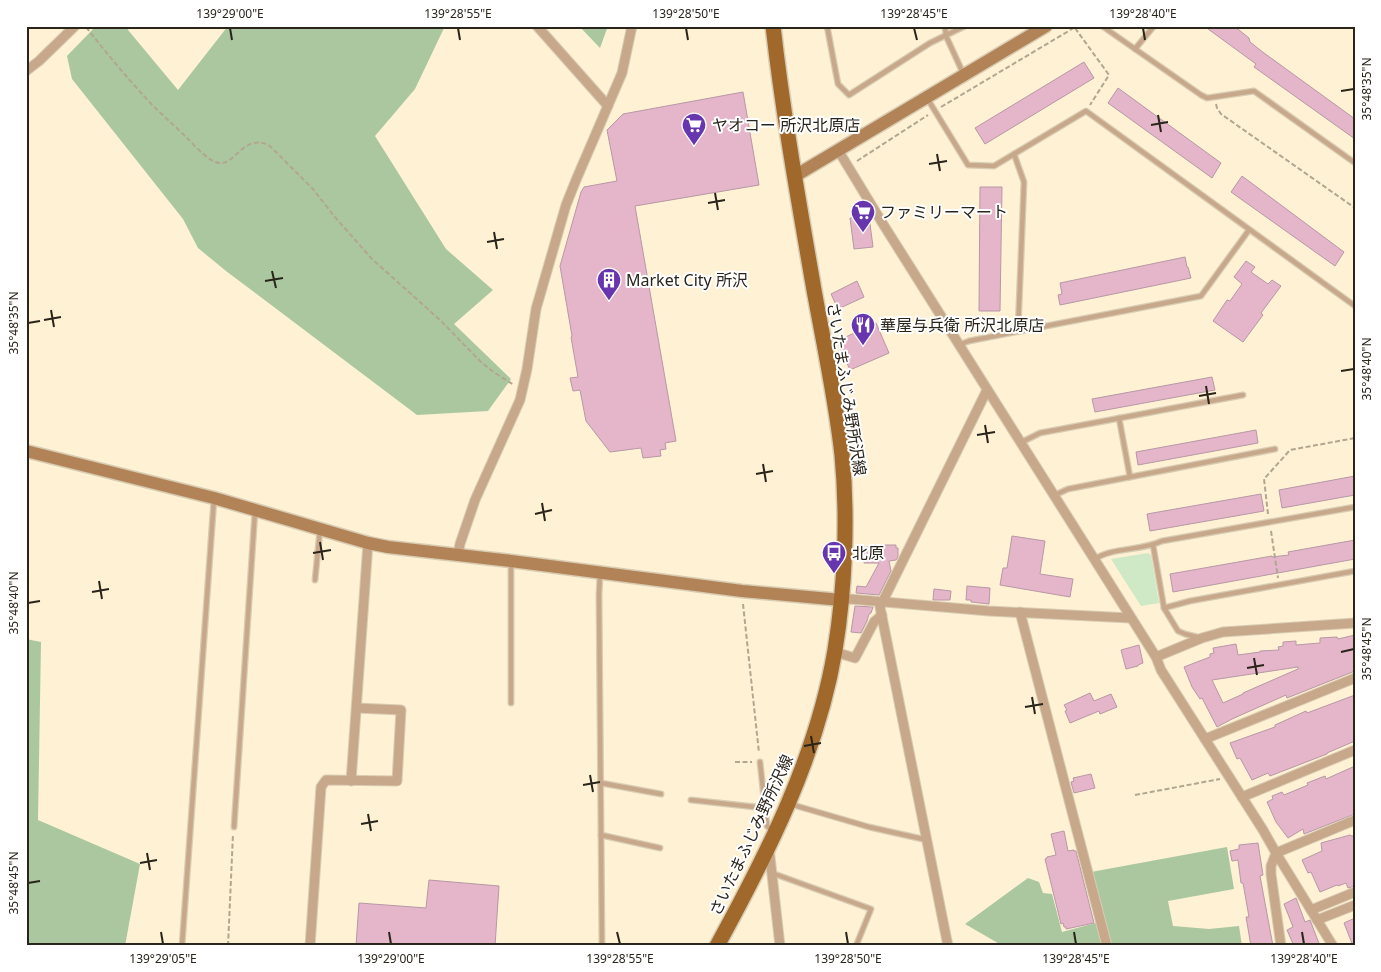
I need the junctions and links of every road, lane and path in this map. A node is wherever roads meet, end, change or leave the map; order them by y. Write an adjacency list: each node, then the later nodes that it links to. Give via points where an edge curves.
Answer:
1 (86, 26): 32 (path, via 143,95 214,162 226,163 254,143 270,146 372,259 482,363)
2 (537, 26): 19 (street)
3 (632, 26): 19 (street, via 622,73)
4 (772, 26): 26 (main road, さいたまふじみ野所沢線)
5 (827, 26): 13 (lane, via 838,84 849,94)
6 (946, 26): 13 (lane)
7 (965, 26): 13 (lane)
8 (1046, 26): 16 (street)
9 (1102, 26): 14 (lane)
10 (1154, 26): 14 (lane)
11 (1076, 27): 20 (path); 21 (path, via 1109,75)
12 (70, 28): 15 (street)
13 (946, 36): 16 (lane)
14 (1135, 49): 17 (lane, via 1201,96)
15 (26, 71)
16 (963, 75): 18 (street)
17 (1214, 96): 25 (lane, via 1254,91); 27 (path, via 1221,114)
18 (926, 97): 20 (lane); 22 (street)
19 (608, 106): 32 (street, via 566,205 536,309)
20 (936, 110): 23 (lane, via 968,165 994,166); 24 (path)
21 (1086, 111): 23 (lane); 28 (lane)
22 (838, 150): 26 (street); 31 (street)
23 (1014, 154): 30 (lane, via 1024,182)
24 (855, 162)
25 (1355, 163)
26 (795, 176): 57 (main road, さいたまふじみ野所沢線, via 842,458 844,531)
27 (1355, 208)
28 (1249, 230): 29 (lane); 30 (lane, via 1201,296)
29 (1355, 306)
30 (1018, 331): 31 (lane, via 969,340)
31 (959, 345): 33 (street)
32 (522, 390): 49 (street, via 475,500)
33 (987, 390): 37 (street); 58 (street)
34 (1243, 395): 35 (lane)
35 (1119, 418): 37 (lane, via 1040,433); 40 (lane)
36 (1355, 438): 45 (path, via 1290,450 1264,478)
37 (1020, 443): 41 (street)
38 (1275, 449): 40 (lane)
39 (26, 451): 42 (street)
40 (1130, 477): 41 (lane, via 1068,489)
41 (1054, 496): 50 (street)
42 (214, 498): 44 (street); 95 (lane)
43 (1355, 507): 45 (lane)
44 (255, 510): 46 (street); 84 (lane)
45 (1269, 522): 48 (lane); 55 (path)
46 (320, 528): 47 (street); 54 (lane)
47 (368, 543): 49 (street); 69 (street)
48 (1153, 545): 50 (lane, via 1103,554); 59 (lane)
49 (458, 554): 51 (street)
50 (1094, 560): 62 (street)
51 (511, 561): 53 (street); 68 (lane)
52 (1355, 571): 55 (lane)
53 (601, 572): 56 (street); 76 (lane)
54 (315, 580)
55 (1280, 585): 59 (lane)
56 (742, 591): 57 (street); 73 (path)
57 (841, 600): 58 (street); 65 (main road, さいたまふじみ野所沢線)
58 (883, 602): 60 (street); 61 (street, via 880,606)
59 (1164, 608): 64 (lane, via 1178,631)
60 (1020, 612): 62 (street); 103 (street)
61 (882, 614): 65 (street, via 874,622 855,658); 87 (street)
62 (1130, 618): 66 (street)
63 (1355, 623): 64 (street, via 1222,632)
64 (1202, 638): 66 (street)
65 (835, 652): 81 (main road, さいたまふじみ野所沢線, via 811,746)
66 (1156, 657): 70 (street)
67 (1355, 678): 70 (street)
68 (511, 703)
69 (357, 708): 75 (street); 75 (street, via 401,710 397,782)
70 (1205, 739): 74 (street)
71 (1355, 750): 79 (street)
72 (734, 762): 73 (path)
73 (760, 762): 82 (lane)
74 (1229, 776): 78 (path); 79 (street)
75 (351, 780): 97 (street, via 326,780 321,786)
76 (601, 783): 77 (lane); 85 (lane)
77 (661, 794)
78 (1134, 795)
79 (1242, 797): 89 (street)
80 (691, 800): 82 (lane)
81 (789, 803): 86 (main road, さいたまふじみ野所沢線); 87 (lane)
82 (765, 808): 86 (lane, via 766,826)
83 (1355, 820): 89 (street)
84 (234, 827): 96 (path)
85 (601, 835): 88 (lane); 98 (lane)
86 (772, 839): 90 (street); 99 (main road, さいたまふじみ野所沢線)
87 (927, 840): 102 (street)
88 (660, 848)
89 (1276, 853): 93 (street); 104 (street, via 1271,874)
90 (772, 873): 100 (street); 101 (lane, via 871,909)
91 (1355, 892): 93 (street)
92 (1355, 905): 94 (street)
93 (1311, 910): 94 (street)
94 (1318, 920): 105 (street)
95 (182, 946)
96 (228, 946)
97 (310, 946)
98 (602, 946)
99 (717, 946)
100 (780, 946)
101 (856, 946)
102 (948, 946)
103 (1107, 946)
104 (1281, 946)
105 (1333, 946)

